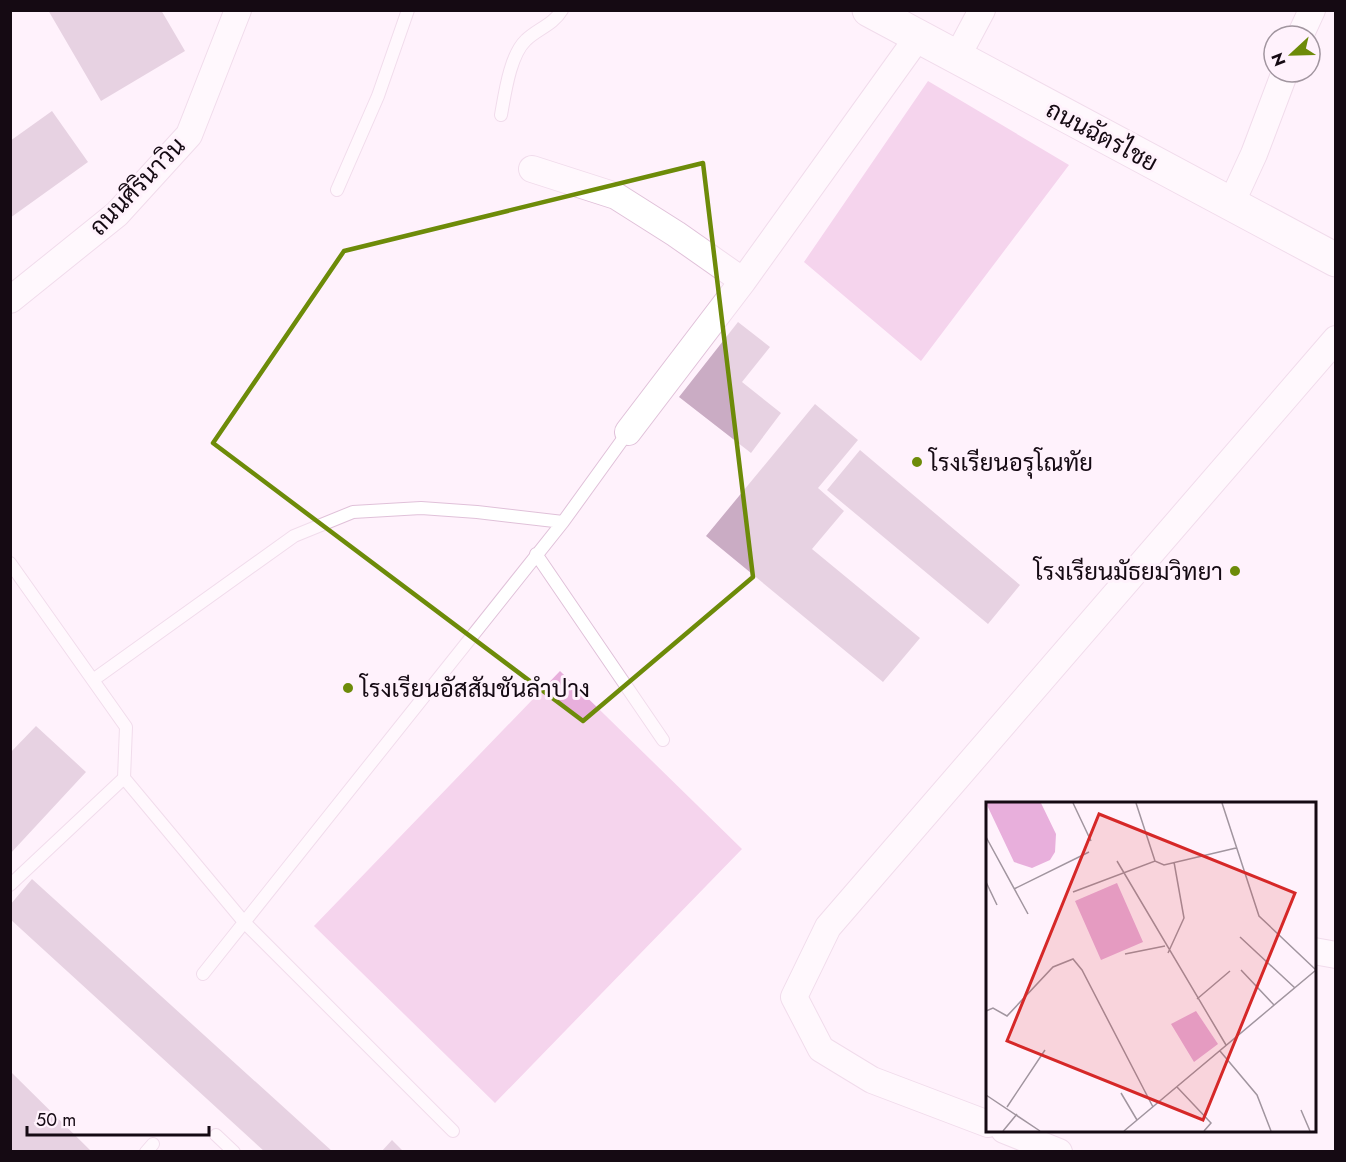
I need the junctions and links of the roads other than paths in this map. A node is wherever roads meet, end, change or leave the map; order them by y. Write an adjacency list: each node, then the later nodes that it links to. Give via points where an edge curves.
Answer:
1 (238, 10): 17 (street, ถนนศิรินาวิน, via 189,135 117,214)
2 (408, 10): 13 (lane, via 378,96)
3 (562, 10): 11 (lane, via 518,50)
4 (869, 10): 8 (main road, ถนนฉัตรไชย)
5 (982, 10): 9 (street)
6 (1312, 10): 7 (street)
7 (1306, 24)
8 (918, 37): 9 (main road, ถนนฉัตรไชย); 16 (street)
9 (957, 57): 14 (main road, ถนนฉัตรไชย)
10 (1280, 84): 14 (street)
11 (501, 115)
12 (532, 169): 16 (street, via 616,196)
13 (337, 190)
14 (1231, 204): 15 (main road, ถนนฉัตรไชย)
15 (1335, 260)
16 (743, 281): 19 (street)
17 (10, 300)
18 (1335, 339): 31 (street, via 828,927 794,997 821,1049 872,1080)
19 (628, 432): 20 (lane)
20 (563, 522): 21 (lane); 23 (lane, via 421,508 353,512 294,536)
21 (536, 554): 24 (lane); 27 (lane)
22 (10, 563): 23 (lane)
23 (93, 680): 25 (lane, via 126,727)
24 (663, 740)
25 (124, 778): 26 (lane); 27 (lane)
26 (10, 885)
27 (244, 922): 30 (lane); 32 (lane)
28 (1316, 951): 29 (street)
29 (1335, 955)
30 (203, 974)
31 (986, 1124)
32 (453, 1131)
33 (1007, 1132): 36 (street)
34 (216, 1135): 35 (lane)
35 (234, 1152)
36 (1059, 1152)

